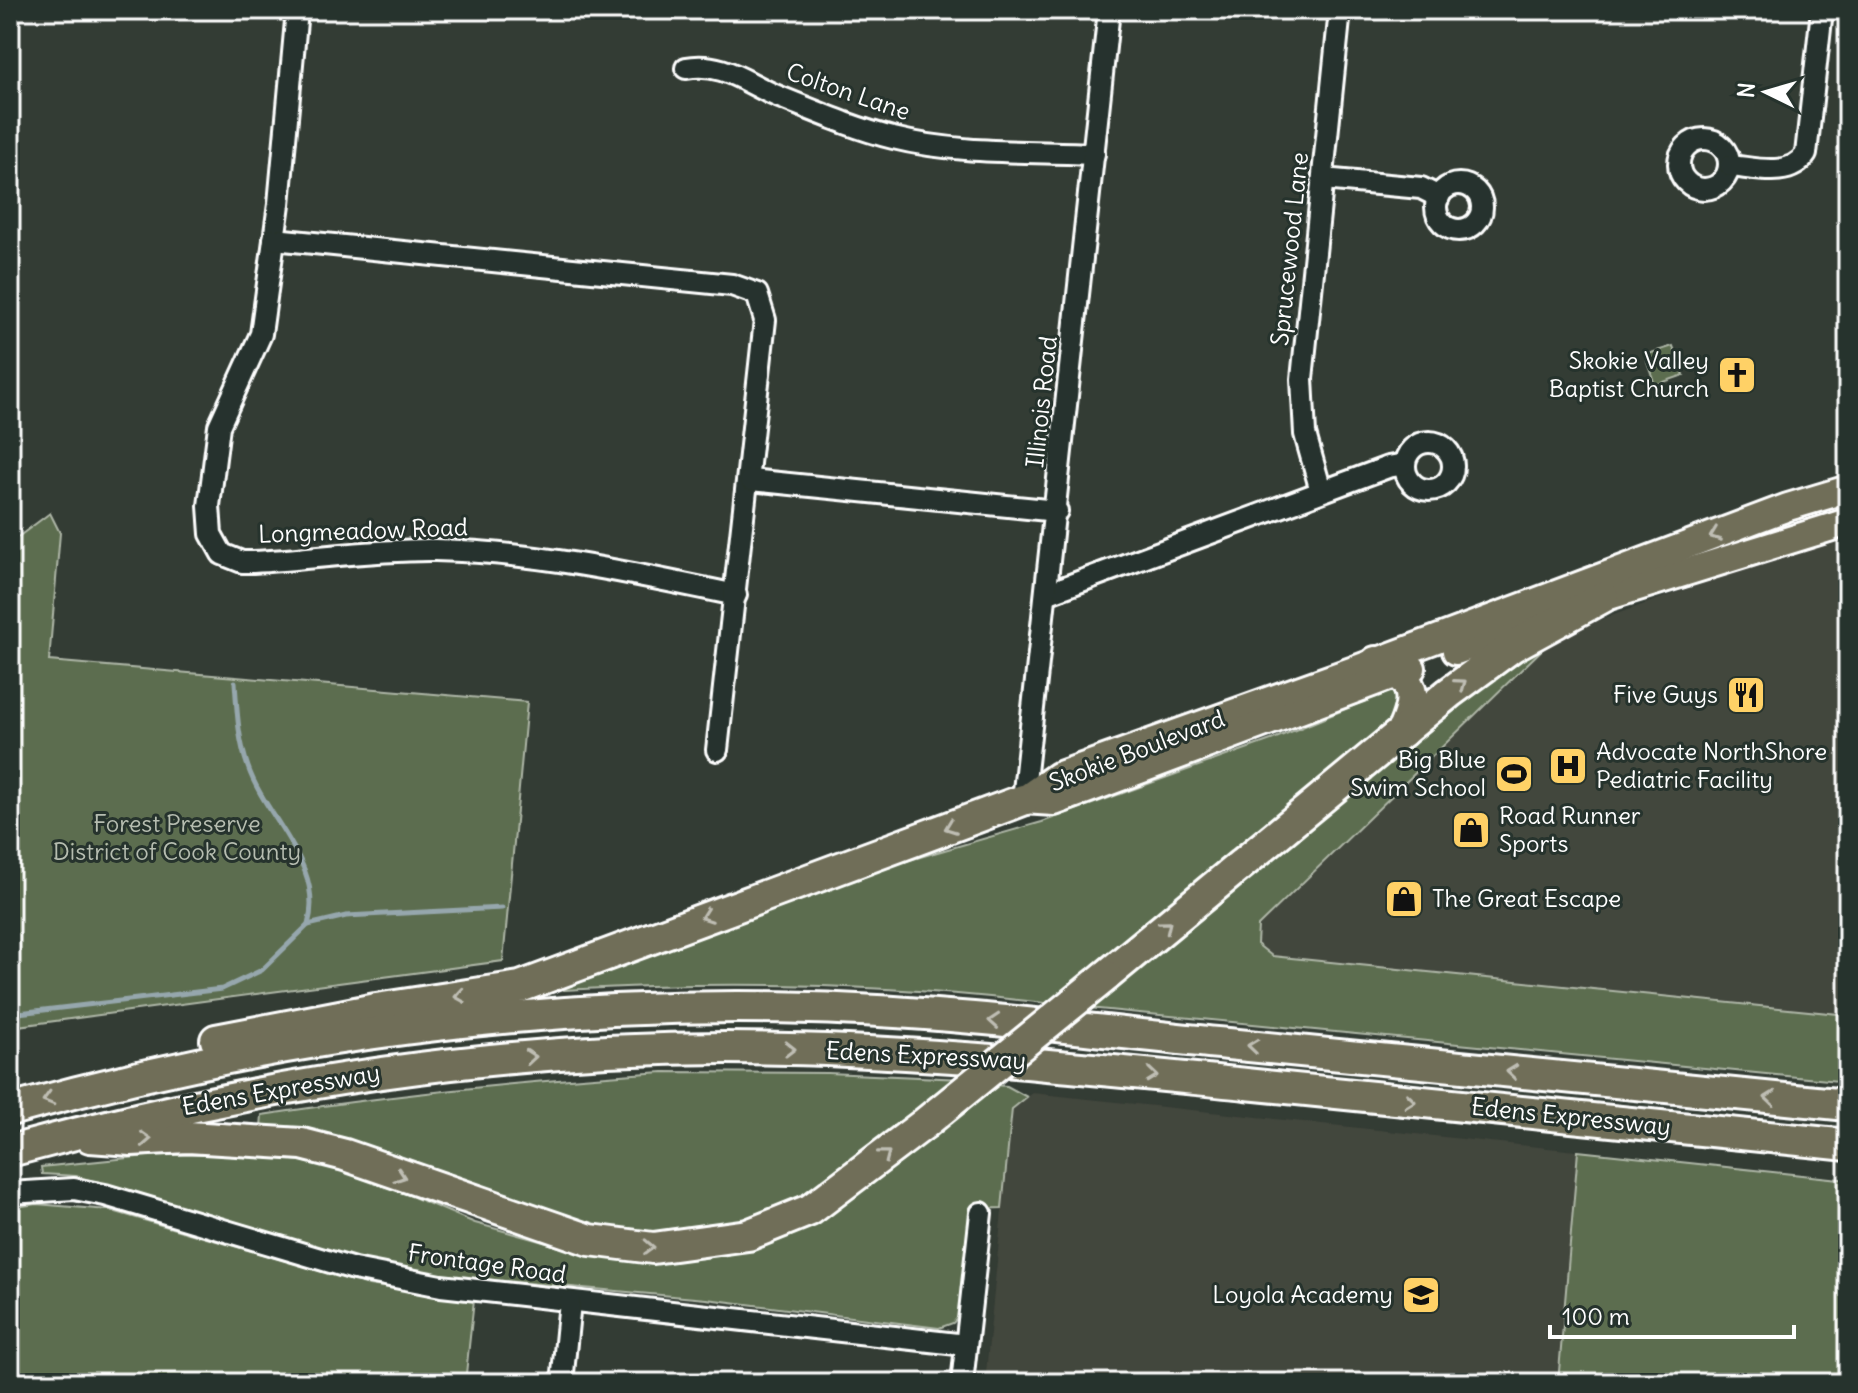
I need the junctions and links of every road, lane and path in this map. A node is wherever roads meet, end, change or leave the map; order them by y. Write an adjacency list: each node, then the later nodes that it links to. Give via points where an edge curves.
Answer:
1 (297, 10): 10 (street, Longmeadow Road)
2 (1109, 10): 6 (street, Illinois Road)
3 (1340, 10): 8 (street, Sprucewood Lane)
4 (1822, 10): 7 (street, via 1806,154 1800,164 1782,170)
5 (686, 68): 6 (street, Colton Lane, via 704,65 726,71 894,138)
6 (1094, 154): 15 (street, Illinois Road)
7 (1730, 166)
8 (1323, 179): 9 (street, via 1421,188); 14 (street, Sprucewood Lane, via 1302,379 1305,434)
9 (1439, 197)
10 (274, 239): 12 (street, via 750,290 762,300 765,320); 18 (street, Longmeadow Road, via 261,334 216,440 209,519 222,554 253,562 410,550 519,555 583,562)
11 (1405, 464): 14 (street)
12 (750, 480): 15 (street); 18 (street)
13 (1848, 489): 20 (main road, Skokie Boulevard, one-way to 20, via 1788,507)
14 (1321, 491): 17 (street)
15 (1057, 511): 17 (street, Illinois Road)
16 (1848, 522): 19 (main road, Skokie Boulevard)
17 (1049, 593): 23 (street, Illinois Road)
18 (736, 595): 22 (street)
19 (1603, 597): 20 (main road, Skokie Boulevard); 21 (highway, one-way to 19, via 1513,646)
20 (1387, 668): 21 (highway, via 1406,681 1413,698); 23 (main road, Skokie Boulevard, via 1054,802)
21 (1401, 734): 27 (highway, one-way to 21, bridge, via 302,1144 590,1240 653,1248 748,1235 810,1210 924,1124)
22 (717, 750)
23 (1023, 800): 24 (highway, one-way to 24, via 520,987 176,1048)
24 (139, 1075): 25 (highway, Edens Expressway, one-way to 24, via 1008,1022 811,1008 505,1018 367,1034); 26 (highway, Edens Expressway, one-way to 26)
25 (1848, 1105)
26 (10, 1110)
27 (68, 1135): 28 (highway, Edens Expressway, one-way to 28, via 254,1093 420,1066 726,1048 982,1057); 29 (highway, Edens Expressway)
28 (1848, 1145)
29 (10, 1151)
30 (10, 1193): 32 (street, Frontage Road, via 74,1189 354,1269)
31 (981, 1213): 33 (street)
32 (570, 1302): 33 (street, Frontage Road); 34 (street)
33 (966, 1345): 35 (street)
34 (562, 1383)
35 (962, 1383)

